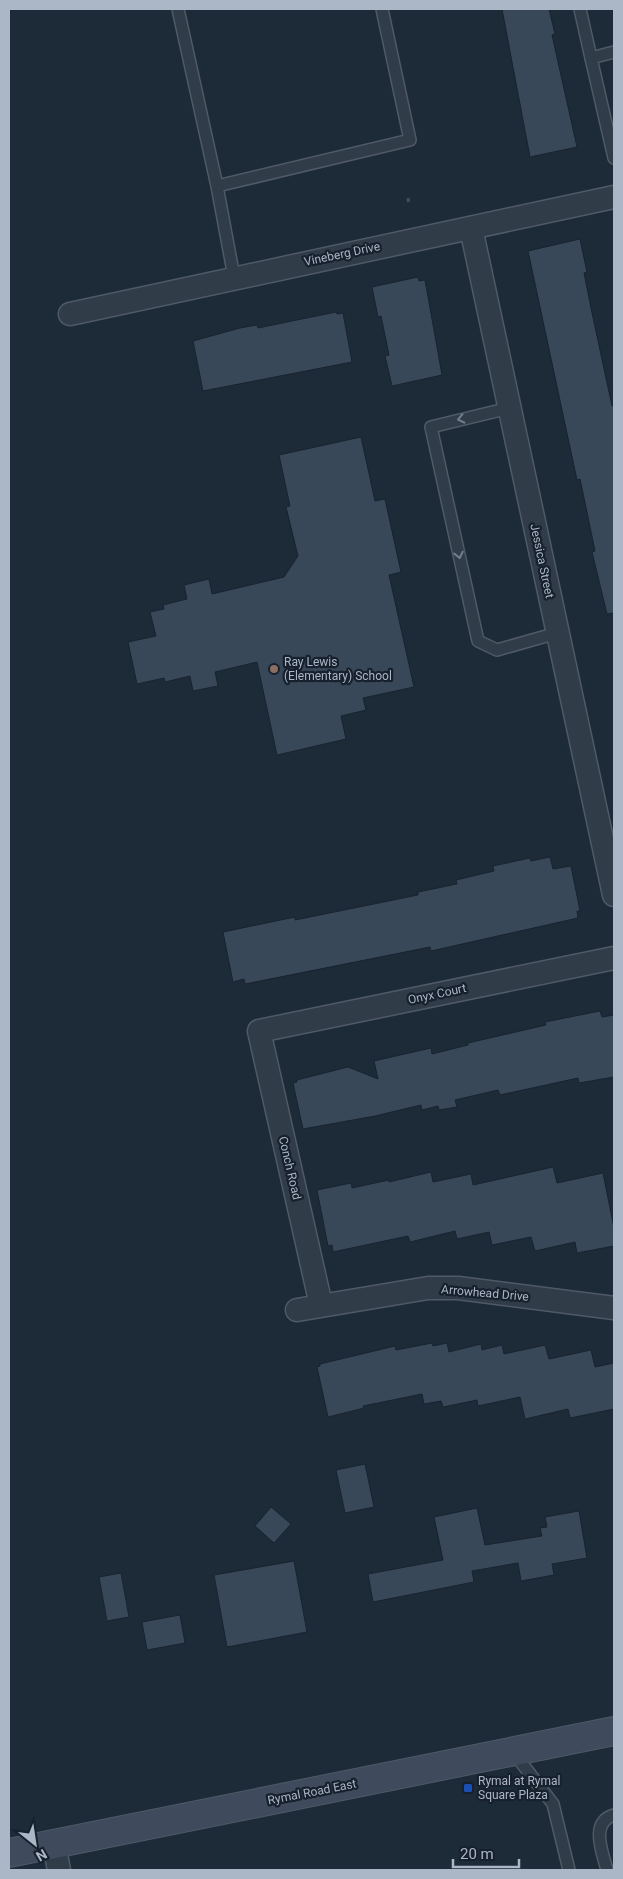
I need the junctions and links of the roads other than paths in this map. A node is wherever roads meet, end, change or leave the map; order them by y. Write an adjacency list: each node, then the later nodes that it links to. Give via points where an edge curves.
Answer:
1 (178, 9): 7 (lane)
2 (382, 9): 7 (lane, via 410,140)
3 (580, 9): 5 (lane)
4 (614, 52): 5 (lane)
5 (591, 58): 6 (lane)
6 (614, 158)
7 (217, 186): 10 (lane)
8 (614, 197): 9 (street, Vineberg Drive)
9 (471, 228): 10 (street, Vineberg Drive); 12 (street, Jessica Street)
10 (234, 277): 11 (street, Vineberg Drive)
11 (70, 314)
12 (509, 408): 13 (street, Jessica Street); 13 (lane, one-way to 13, via 431,426 478,641 497,650)
13 (557, 633): 14 (street, Jessica Street)
14 (614, 895)
15 (614, 958): 16 (street, Onyx Court)
16 (259, 1031): 17 (street, Conch Road)
17 (321, 1305): 18 (street, Arrowhead Drive, via 398,1292 458,1288); 19 (street, Arrowhead Drive)
18 (614, 1308)
19 (297, 1310)
20 (614, 1731): 21 (main road, Rymal Road East)
21 (513, 1752): 24 (main road, Rymal Road East); 25 (lane, via 554,1804)
22 (614, 1815): 26 (lane, via 609,1816 598,1835)
23 (9, 1853): 24 (main road, Rymal Road East)
24 (56, 1857)
25 (569, 1870)
26 (607, 1870)

